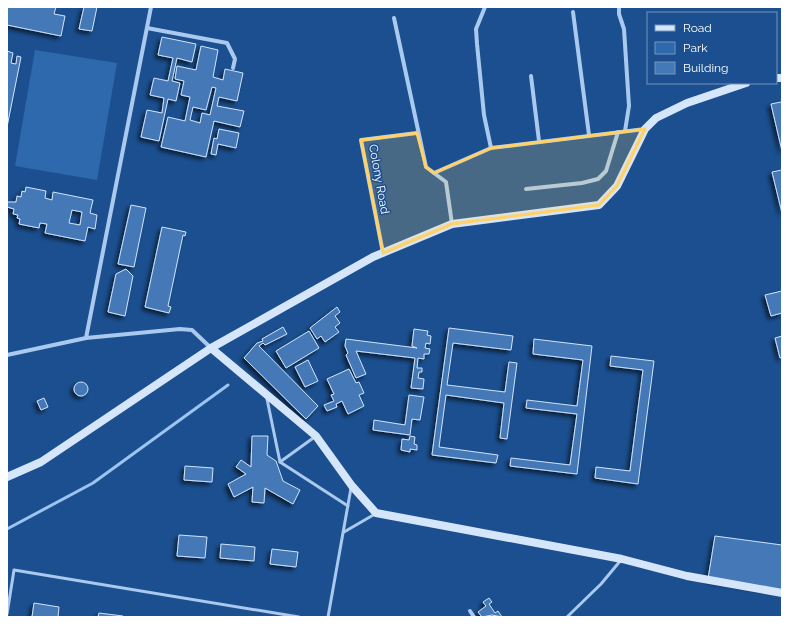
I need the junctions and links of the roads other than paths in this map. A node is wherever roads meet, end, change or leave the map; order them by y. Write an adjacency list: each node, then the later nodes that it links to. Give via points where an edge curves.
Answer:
1 (151, 7): 6 (street)
2 (485, 7): 16 (street, via 476,29 484,115)
3 (619, 7): 11 (street, via 618,14 624,29 629,106)
4 (573, 12): 14 (street)
5 (394, 18): 13 (street)
6 (147, 28): 7 (street, via 227,44 235,59); 21 (street)
7 (233, 68)
8 (531, 76): 15 (street)
9 (743, 84): 10 (street, via 687,103 656,118)
10 (645, 129): 11 (street); 19 (street, via 617,186 599,204)
11 (625, 131): 12 (street)
12 (618, 132): 14 (street); 18 (street, via 606,171 598,179)
13 (418, 133): 17 (street, via 426,167); 20 (street, Colony Road, via 361,140)
14 (589, 135): 15 (street)
15 (539, 141): 16 (street)
16 (491, 148): 17 (street)
17 (434, 173): 19 (street, via 446,182)
18 (526, 189)
19 (452, 224): 20 (street)
20 (383, 253): 22 (street)
21 (86, 338): 22 (street, via 180,329 192,330); 23 (street)
22 (211, 348): 24 (street); 27 (street, via 41,462)
23 (7, 355)
24 (267, 396): 25 (street); 26 (lane)
25 (316, 436): 26 (lane); 28 (street)
26 (280, 462): 29 (lane)
27 (7, 477)
28 (352, 486): 29 (lane); 30 (street)
29 (348, 506): 31 (lane)
30 (376, 513): 31 (lane); 32 (street)
31 (344, 532): 37 (lane)
32 (622, 558): 33 (street, via 687,576); 39 (lane)
33 (782, 594)
34 (470, 611): 38 (street)
35 (7, 614): 36 (lane, via 14,570)
36 (299, 617)
37 (328, 617)
38 (474, 617)
39 (568, 617)

